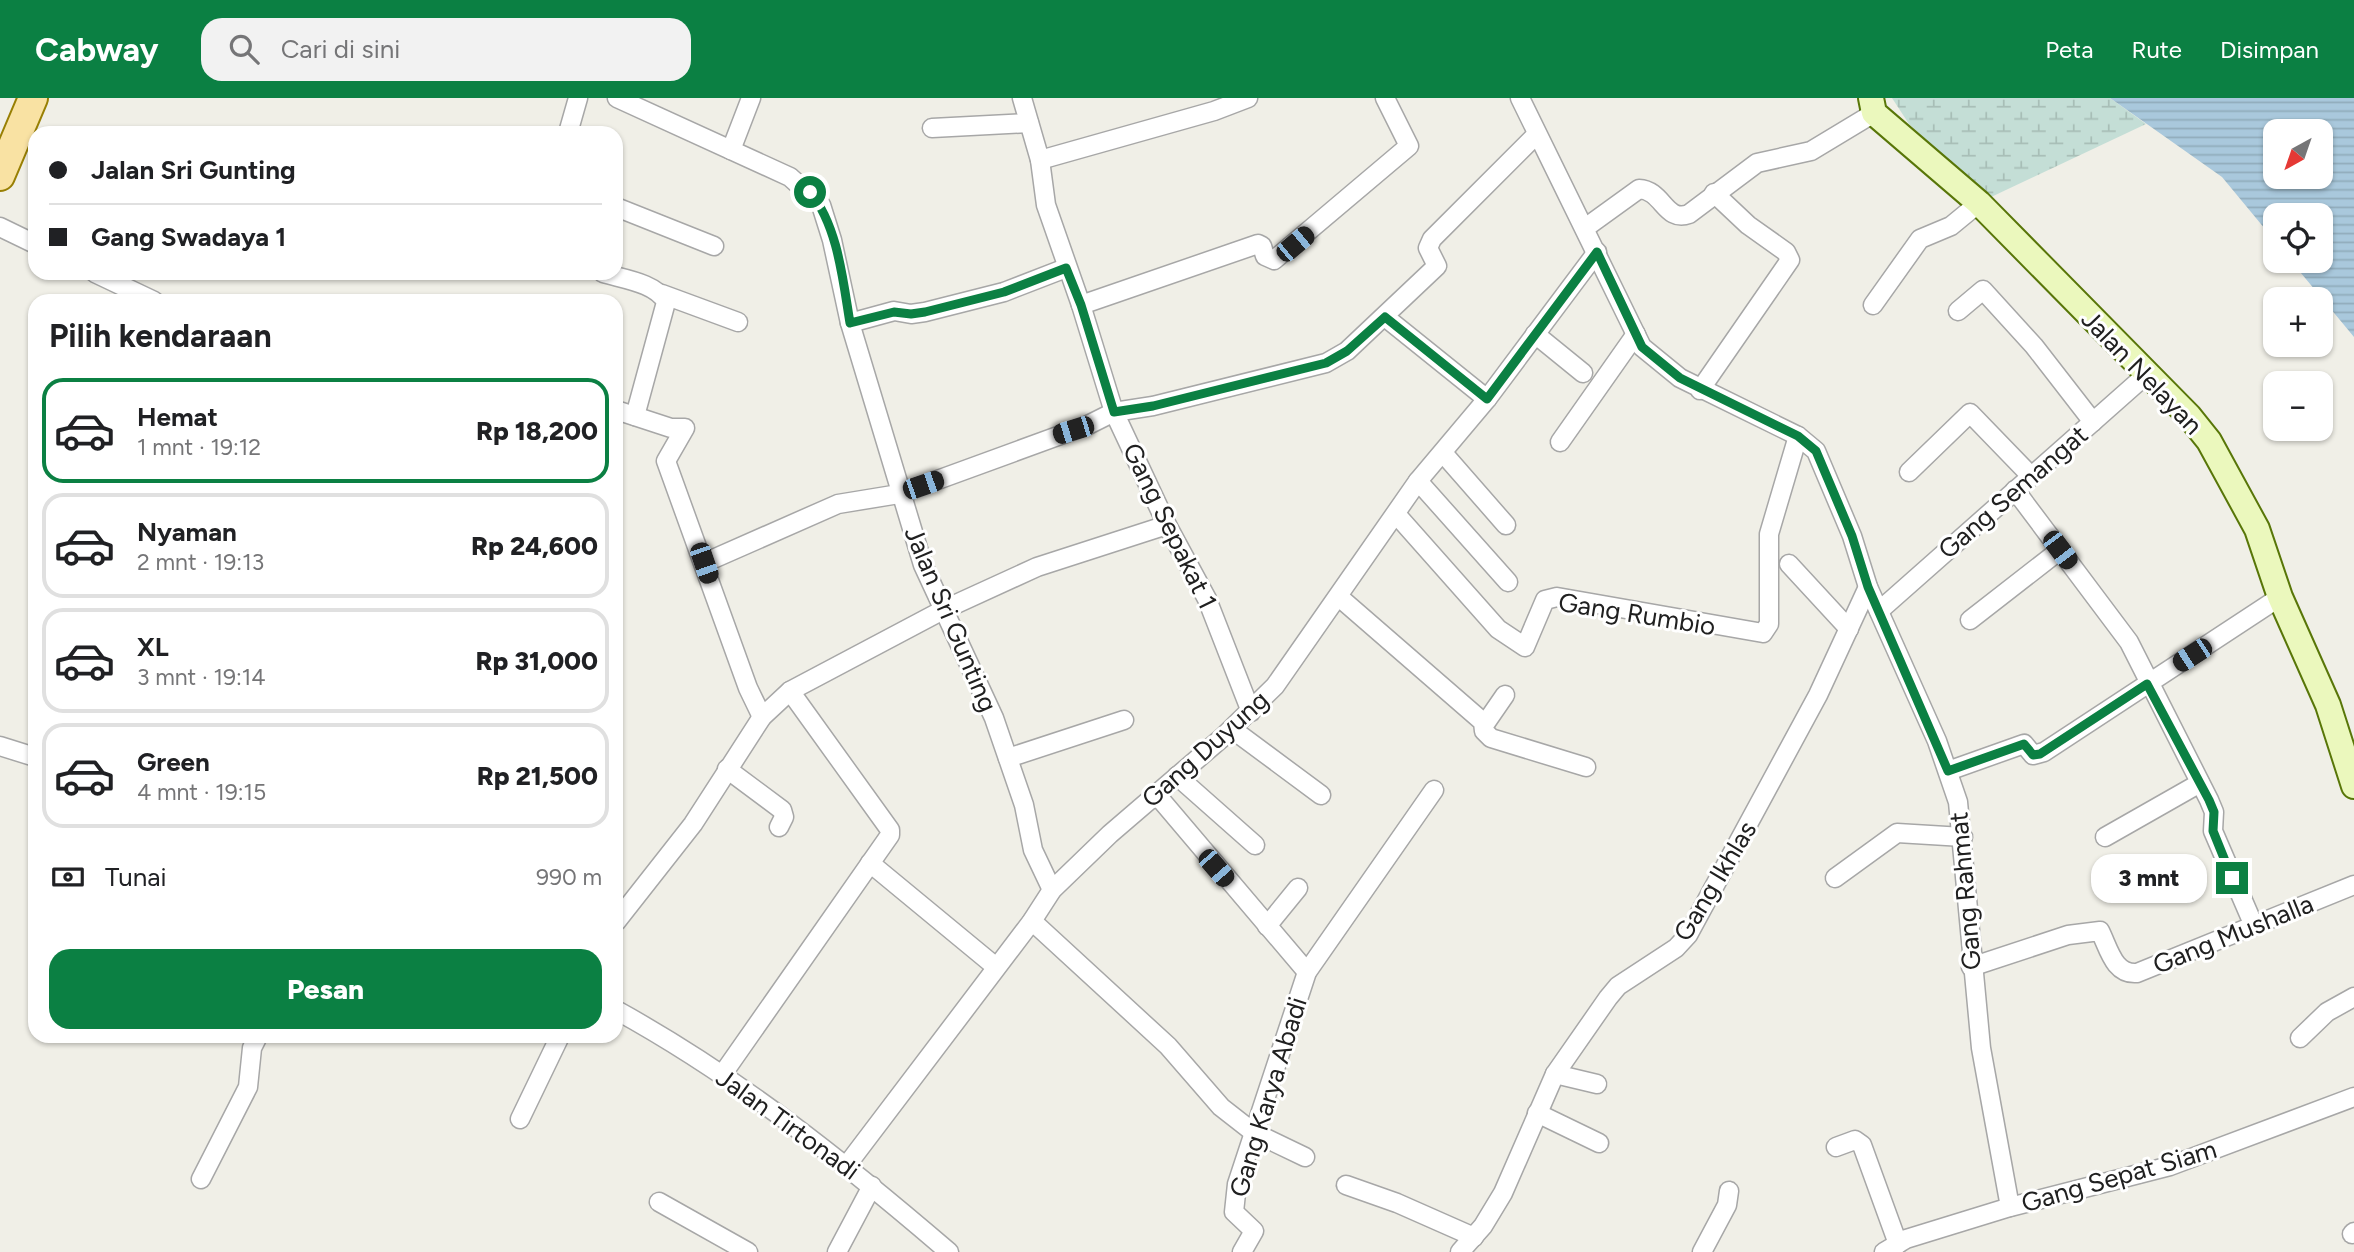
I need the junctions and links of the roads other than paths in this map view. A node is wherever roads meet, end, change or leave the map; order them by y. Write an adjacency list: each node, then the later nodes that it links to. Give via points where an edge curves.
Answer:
1 (33, 98): 16 (main road)
2 (579, 98): 11 (street)
3 (617, 98): 14 (street, Jalan Sri Gunting)
4 (751, 98): 14 (street)
5 (1022, 98): 10 (street, Gang Sepakat 1)
6 (1248, 98): 15 (street)
7 (1385, 98): 30 (street, via 1409,146 1274,260 1268,259 1258,244)
8 (1520, 98): 13 (street, Gang Rahmat)
9 (1872, 105): 17 (street, via 1811,151 1756,163); 18 (main road, Jalan Nelayan)
10 (1029, 123): 12 (street); 15 (street, Gang Sepakat 1)
11 (570, 126)
12 (932, 128)
13 (1538, 134): 21 (street, Gang Rahmat); 33 (street, via 1432,239 1428,248 1437,266)
14 (732, 150): 35 (street, Jalan Sri Gunting, via 790,177 821,205)
15 (1040, 160): 25 (street, Gang Sepakat 1, via 1046,205)
16 (0, 176)
17 (1714, 192): 21 (street, via 1680,217 1673,216 1656,195 1639,189); 40 (street, via 1790,260)
18 (1979, 203): 31 (street, via 1951,226 1920,239); 39 (main road, Jalan Nelayan)
19 (623, 210): 23 (street)
20 (0, 227): 22 (street)
21 (1585, 228): 24 (street, Gang Rahmat)
22 (28, 241)
23 (714, 246)
24 (1597, 252): 36 (street, Gang Duyung); 37 (street, Gang Rahmat)
25 (1066, 268): 30 (street, Gang Sepakat 1); 35 (street, via 1004,292 925,312 894,312)
26 (110, 280): 28 (street)
27 (623, 280): 29 (street)
28 (139, 294)
29 (662, 294): 34 (street); 44 (street, via 666,302)
30 (1081, 305): 43 (street, Gang Sepakat 1)
31 (1873, 305)
32 (1958, 311): 45 (street, via 1983,290)
33 (1385, 317): 41 (street); 43 (street, via 1326,363)
34 (738, 322)
35 (850, 323): 53 (street, Jalan Sri Gunting)
36 (1535, 334): 38 (street); 41 (street, Gang Duyung)
37 (1636, 334): 40 (street, Gang Rahmat, via 1661,366); 47 (street)
38 (1583, 373)
39 (2147, 374): 45 (street, Gang Semangat); 63 (main road, Jalan Nelayan, via 2208,441 2256,529)
40 (1700, 390): 46 (street, Gang Rahmat)
41 (1487, 399): 48 (street, Gang Duyung)
42 (623, 412): 44 (street)
43 (1114, 412): 53 (street); 55 (street, Gang Sepakat 1)
44 (635, 416): 58 (street, via 685,429 666,461)
45 (2093, 422): 50 (street, Gang Semangat)
46 (1798, 436): 54 (street, Gang Rumbio, via 1769,534 1769,624 1763,633 1557,597 1545,600 1525,646 1498,629); 61 (street, Gang Rahmat, via 1816,451)
47 (1560, 442)
48 (1443, 453): 51 (street, Gang Duyung); 56 (street)
49 (1909, 472): 50 (street, via 1969,413)
50 (2031, 476): 52 (street, Gang Semangat)
51 (1418, 481): 54 (street, Gang Duyung); 60 (street)
52 (2015, 491): 57 (street); 65 (street, Gang Semangat)
53 (900, 494): 58 (street, via 838,504); 64 (street, Jalan Sri Gunting)
54 (1396, 513): 62 (street, Gang Duyung)
55 (1167, 525): 64 (street, via 1037,567); 71 (street, Gang Sepakat 1, via 1212,611)
56 (1506, 525)
57 (2060, 550): 66 (street); 68 (street, via 2129,642)
58 (704, 563): 72 (street)
59 (1789, 564): 67 (street)
60 (1508, 582)
61 (1868, 587): 65 (street, Gang Rahmat); 67 (street, Gang Ikhlas)
62 (1339, 597): 71 (street, Gang Duyung); 74 (street)
63 (2280, 597): 68 (street); 84 (main road, Jalan Nelayan, via 2328,705)
64 (943, 610): 69 (street); 78 (street, Jalan Sri Gunting, via 994,718)
65 (1880, 611): 81 (street, Gang Rahmat)
66 (1970, 620)
67 (1849, 629): 109 (street, Gang Ikhlas, via 1688,934 1676,948 1618,986)
68 (2147, 684): 81 (street, via 2040,754 2033,755 2024,744); 83 (street)
69 (790, 691): 72 (street); 92 (street, via 890,830 889,839)
70 (1505, 695): 74 (street)
71 (1251, 712): 75 (street, Gang Duyung)
72 (762, 717): 80 (street)
73 (1124, 720): 78 (street)
74 (1485, 724): 79 (street, via 1484,731 1491,738)
75 (1232, 729): 82 (street, Gang Duyung); 87 (street)
76 (0, 746): 77 (street)
77 (28, 755)
78 (1007, 758): 96 (street, Jalan Sri Gunting, via 1024,805 1033,850)
79 (1587, 766)
80 (727, 769): 88 (street, via 782,810); 97 (street, via 693,824)
81 (1948, 771): 89 (street, Gang Rahmat)
82 (1177, 776): 86 (street, Gang Duyung); 91 (street)
83 (2200, 783): 90 (street); 100 (street, via 2214,812 2213,831)
84 (2354, 786)
85 (1434, 790): 103 (street, Gang Karya Abadi)
86 (1156, 794): 96 (street, Gang Duyung); 99 (street)
87 (1321, 795)
88 (779, 827)
89 (1963, 837): 93 (street, via 1897,833); 102 (street, Gang Rahmat)
90 (2105, 837)
91 (1255, 845)
92 (870, 863): 101 (street); 110 (street)
93 (1835, 878)
94 (2354, 885): 100 (street, Gang Mushalla)
95 (1298, 888): 99 (street)
96 (1052, 890): 98 (street, Gang Duyung)
97 (623, 913)
98 (1032, 921): 101 (street, Gang Duyung); 115 (street, via 1168,1046 1221,1107)
99 (1267, 926): 103 (street)
100 (2254, 926): 102 (street, Gang Mushalla, via 2137,973 2116,965 2100,931 2068,935)
101 (996, 967): 119 (street, Gang Duyung)
102 (1971, 967): 125 (street, Gang Rahmat, via 1991,1114)
103 (1307, 972): 115 (street, Gang Karya Abadi)
104 (2354, 997): 106 (street, via 2327,1012)
105 (623, 1014): 110 (street, Jalan Tirtonadi)
106 (2300, 1038)
107 (254, 1043): 120 (street, via 248,1087)
108 (556, 1043): 114 (street)
109 (1555, 1074): 111 (street); 113 (street, Gang Ikhlas)
110 (722, 1075): 119 (street, Jalan Tirtonadi, via 760,1098)
111 (1597, 1084)
112 (2354, 1097): 125 (street, Gang Sepat Siam, via 2170,1166)
113 (1537, 1113): 116 (street); 126 (street, Gang Ikhlas, via 1503,1194)
114 (520, 1119)
115 (1253, 1132): 118 (street); 131 (street, Gang Karya Abadi, via 1233,1202 1234,1212 1254,1231)
116 (1599, 1143)
117 (1836, 1147): 127 (street, via 1855,1140 1862,1145)
118 (1305, 1157)
119 (847, 1165): 122 (street, Jalan Tirtonadi)
120 (201, 1179)
121 (1346, 1185): 126 (street)
122 (872, 1186): 129 (street); 130 (street, Jalan Tirtonadi)
123 (1729, 1191): 133 (street, via 1727,1205)
124 (660, 1202): 128 (street)
125 (2010, 1207): 127 (street, Gang Sepat Siam)
126 (1474, 1237): 132 (street, Gang Ikhlas)
127 (1891, 1248)
128 (748, 1252)
129 (837, 1252)
130 (949, 1252)
131 (1242, 1252)
132 (1460, 1252)
133 (1702, 1252)

